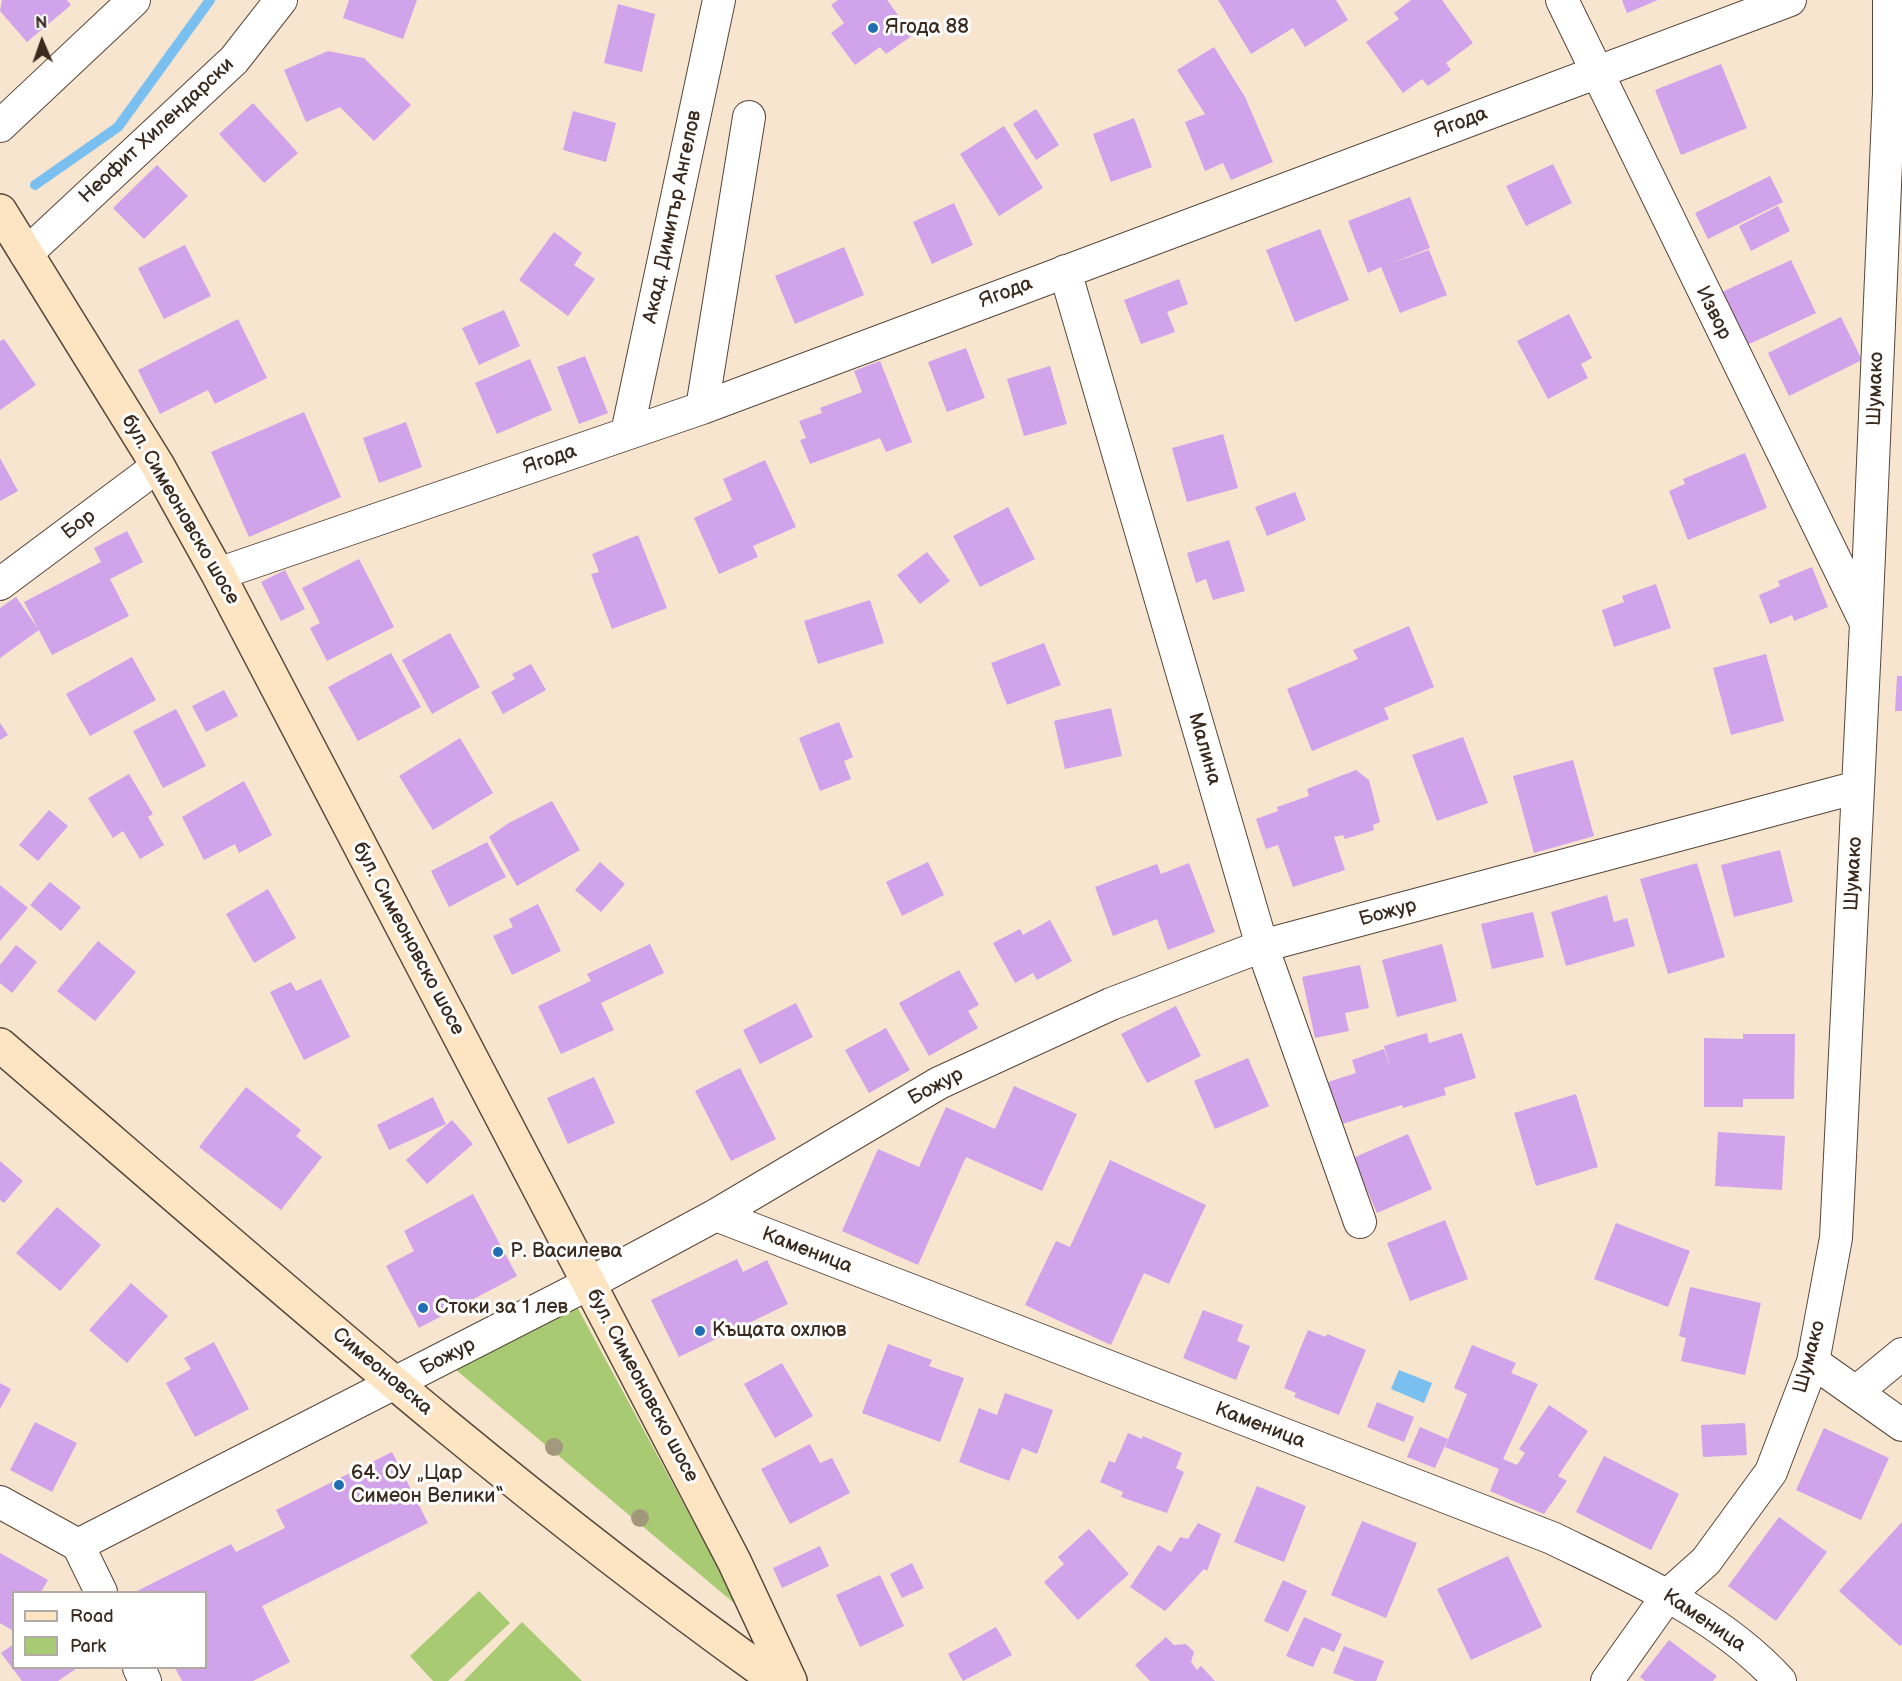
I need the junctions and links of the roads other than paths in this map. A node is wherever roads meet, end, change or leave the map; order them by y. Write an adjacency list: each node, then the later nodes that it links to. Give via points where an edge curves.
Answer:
1 (134, 0): 9 (street)
2 (281, 0): 11 (street, Неофит Хилендарски, via 234,60)
3 (719, 0): 14 (street, Акад. Димитър Ангелов)
4 (1562, 0): 7 (street, Извор)
5 (1790, 0): 7 (street, Ягода)
6 (1889, 0): 18 (street, Шумако)
7 (1595, 73): 12 (street, Ягода); 18 (street, Извор)
8 (749, 117): 13 (street)
9 (0, 126)
10 (0, 211): 11 (street, бул. Симеоновско шосе)
11 (26, 254): 15 (street, бул. Симеоновско шосе)
12 (1065, 271): 13 (street, Ягода); 20 (street, Малина)
13 (702, 408): 14 (street, Ягода)
14 (627, 433): 16 (street, Ягода)
15 (158, 466): 16 (street, бул. Симеоновско шосе); 17 (street, Бор)
16 (218, 574): 24 (street, бул. Симеоновско шосе)
17 (0, 584)
18 (1866, 624): 19 (street, Шумако)
19 (1858, 787): 20 (street, Божур); 26 (street, Шумако, via 1836,1238)
20 (1262, 946): 22 (street, Божур, via 1111,1004 939,1083); 23 (street, Малина)
21 (0, 1045): 27 (street, Симеоновска)
22 (716, 1215): 24 (street, Божур); 33 (street, Каменица, via 1552,1538)
23 (1360, 1222)
24 (588, 1284): 27 (street, Божур); 35 (street, бул. Симеоновско шосе, via 734,1561)
25 (1902, 1354): 28 (street)
26 (1813, 1362): 28 (street); 33 (street, Шумако, via 1771,1472 1706,1562)
27 (395, 1384): 31 (street, Божур); 34 (street, Симеоновска, via 584,1536)
28 (1856, 1392): 29 (street)
29 (1902, 1425)
30 (0, 1502): 31 (street)
31 (78, 1545): 32 (street)
32 (100, 1591)
33 (1668, 1595): 36 (street, Шумако); 37 (street, Каменица, via 1757,1656)
34 (777, 1681)
35 (790, 1681)
36 (1607, 1681)
37 (1780, 1681)

